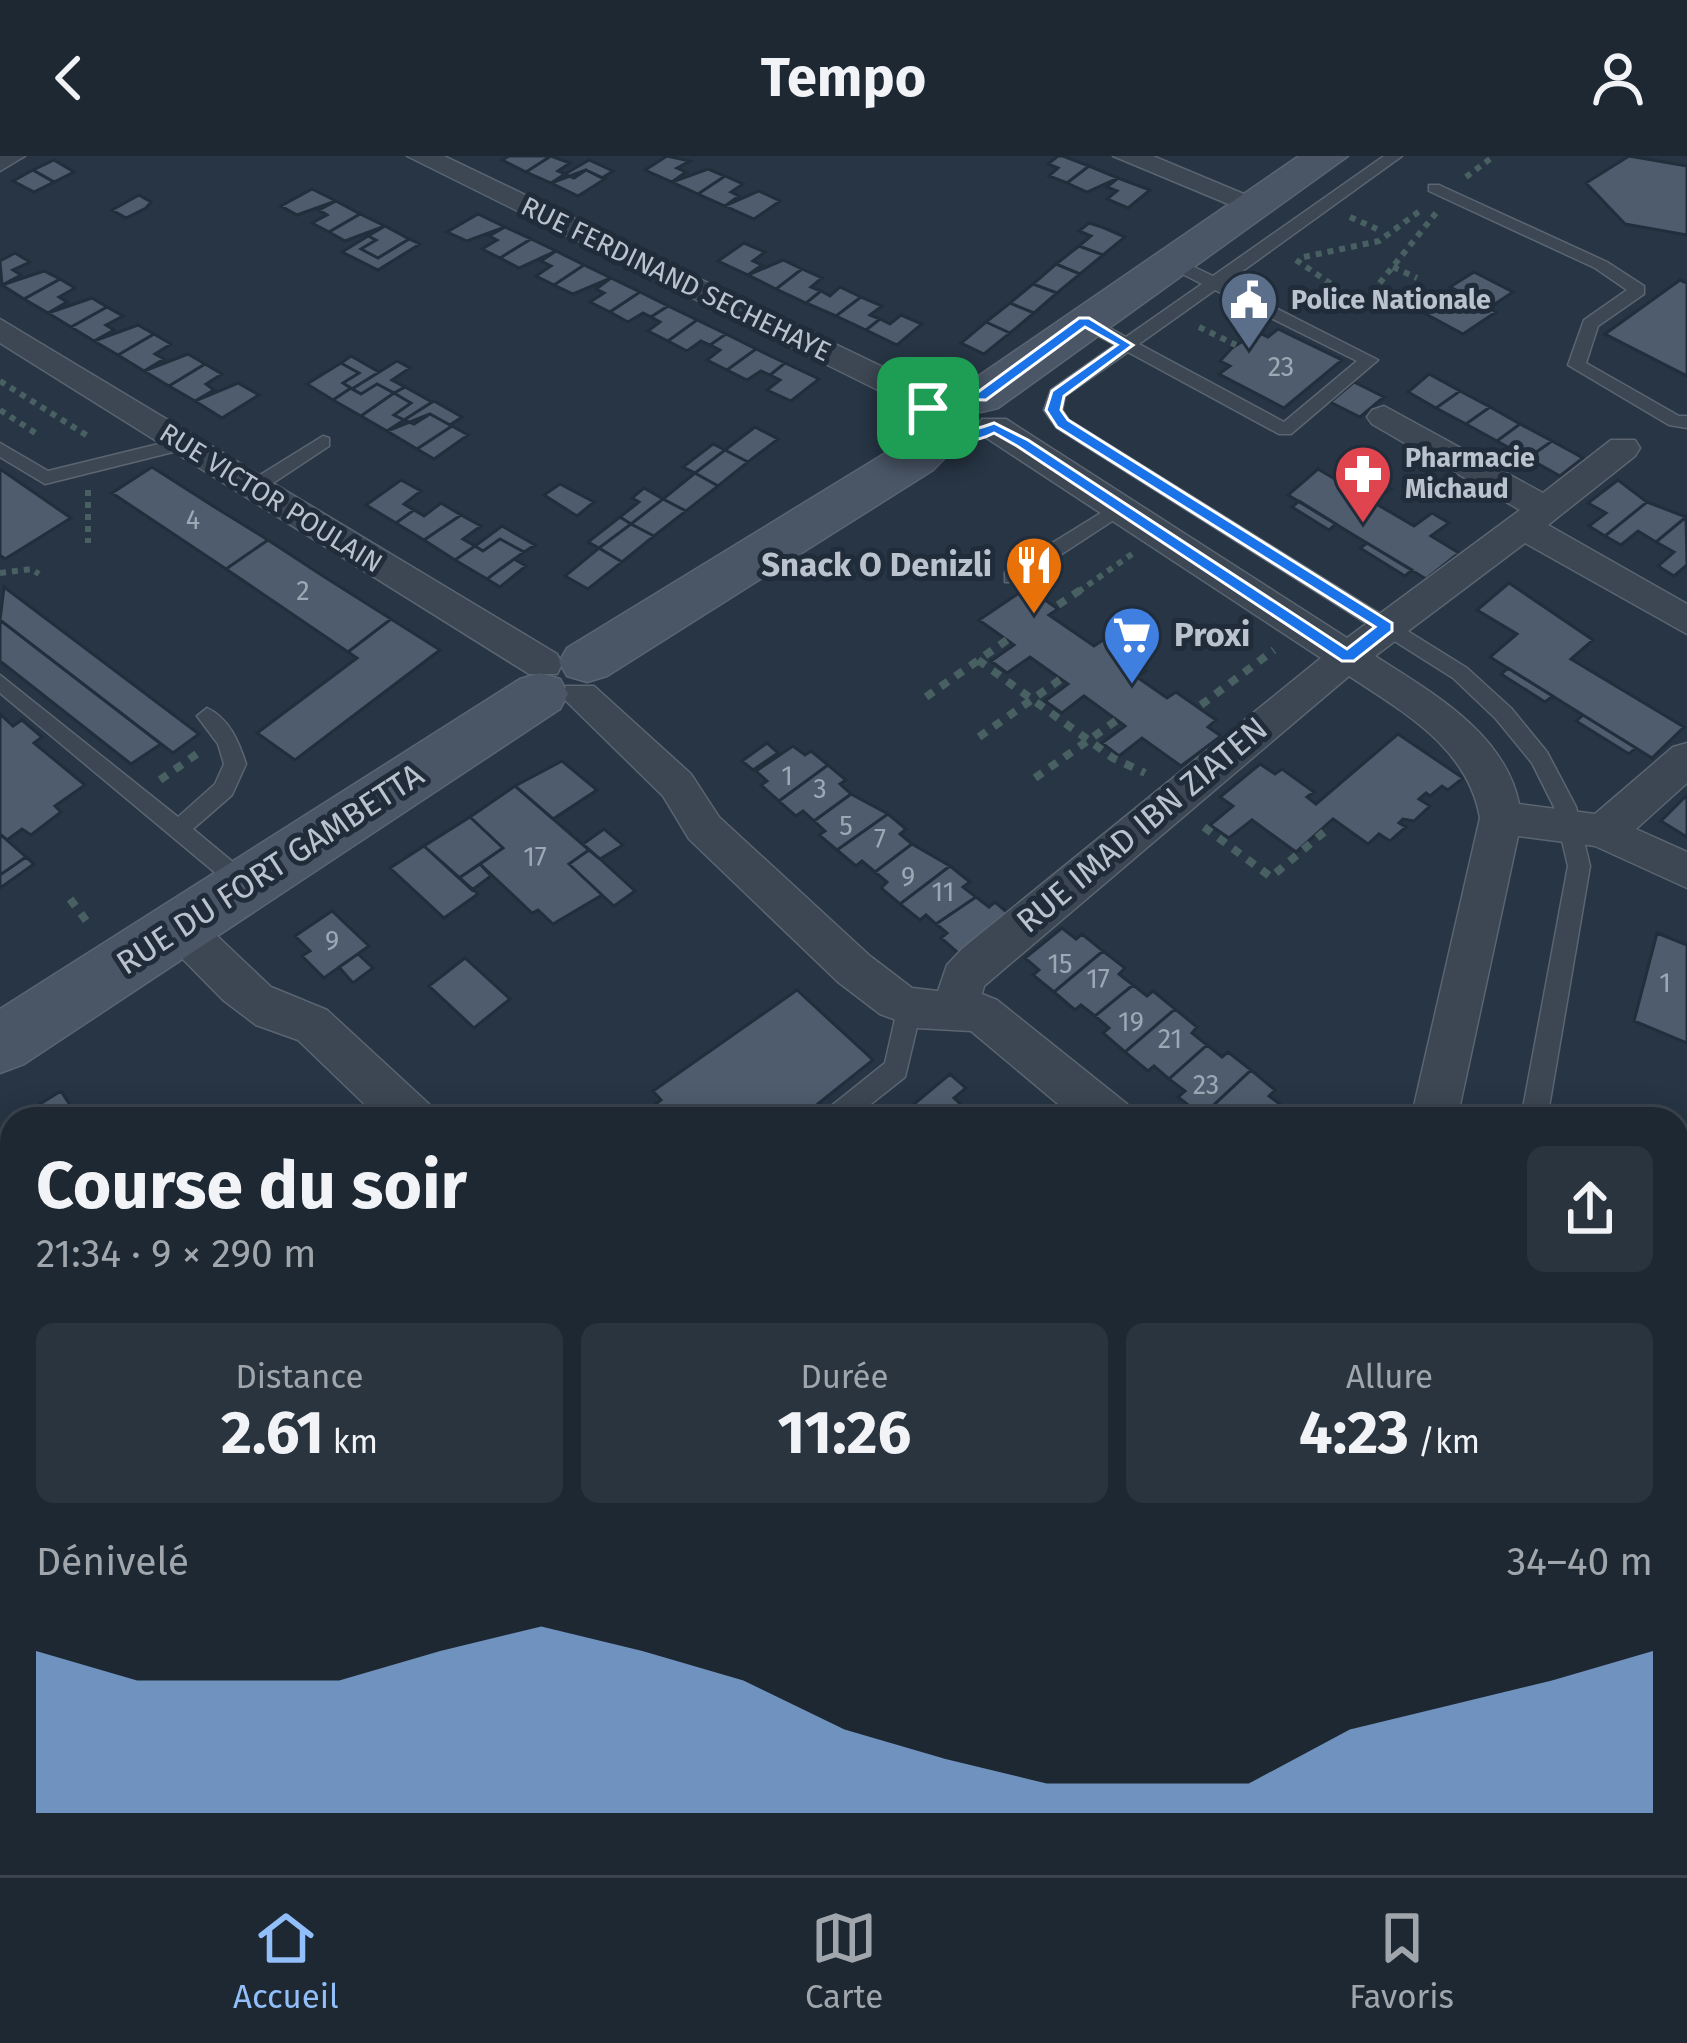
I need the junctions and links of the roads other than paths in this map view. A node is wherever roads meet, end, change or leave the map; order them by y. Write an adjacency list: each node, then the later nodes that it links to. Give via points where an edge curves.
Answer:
1 (11, 156): 6 (street)
2 (422, 156): 14 (street, RUE FERDINAND SECHEHAYE)
3 (1127, 156): 8 (street)
4 (1327, 156): 8 (street, RUE DU FORT GAMBETTA)
5 (1394, 156): 8 (lane, RUE DU FORT GAMBETTA)
6 (0, 162)
7 (1440, 190): 16 (lane, via 1638,290 1590,324 1577,365)
8 (1274, 224): 9 (street, RUE DU FORT GAMBETTA); 10 (lane, RUE DU FORT GAMBETTA)
9 (1171, 262): 10 (lane); 11 (street, RUE DU FORT GAMBETTA)
10 (1212, 283): 13 (lane, RUE DU FORT GAMBETTA); 13 (lane, via 1369,359 1285,430)
11 (1084, 321): 13 (lane); 14 (street, RUE DU FORT GAMBETTA)
12 (0, 329): 18 (street, RUE VICTOR POULAIN)
13 (1126, 345): 26 (lane, RUE DU FORT GAMBETTA, via 1057,394 1053,410 1063,424)
14 (962, 416): 22 (street, RUE FERDINAND SECHEHAYE); 29 (street, RUE DU FORT GAMBETTA, via 915,458)
15 (1384, 417): 23 (street)
16 (1687, 422)
17 (323, 442): 21 (lane)
18 (183, 443): 20 (lane, via 45,478); 21 (street, RUE VICTOR POULAIN)
19 (1623, 448): 23 (street, RUE IMAD IBN ZIATEN)
20 (0, 449)
21 (254, 488): 29 (street, RUE VICTOR POULAIN)
22 (1122, 506): 24 (lane); 27 (street, RUE FERDINAND SECHEHAYE)
23 (1534, 517): 25 (street); 26 (street, RUE IMAD IBN ZIATEN)
24 (1012, 578)
25 (1687, 621)
26 (1386, 627): 27 (street, RUE IMAD IBN ZIATEN); 34 (lane, via 1460,673 1516,721)
27 (1348, 657): 32 (street, RUE FERDINAND SECHEHAYE, via 1468,744 1494,780); 39 (street, RUE IMAD IBN ZIATEN, via 978,962 963,978)
28 (0, 682): 33 (lane)
29 (573, 690): 36 (street, RUE DU FORT GAMBETTA); 38 (street, RUE VICTOR POULAIN, via 677,784 704,828 821,938)
30 (207, 716): 33 (lane, via 235,764 224,789)
31 (1687, 758): 34 (street, via 1638,806)
32 (1501, 818): 34 (street); 44 (street)
33 (179, 829): 36 (lane)
34 (1588, 829): 35 (street); 45 (lane)
35 (1687, 871)
36 (244, 884): 37 (street, RUE DU FORT GAMBETTA)
37 (180, 928): 40 (street, RUE DU FORT GAMBETTA); 41 (street, via 256,1003 311,1024)
38 (910, 1006): 39 (street); 42 (lane, via 896,1069)
39 (957, 1008): 43 (street, via 1008,1030)
40 (0, 1044)
41 (399, 1107)
42 (848, 1107)
43 (1096, 1107)
44 (1437, 1107)
45 (1536, 1107)

